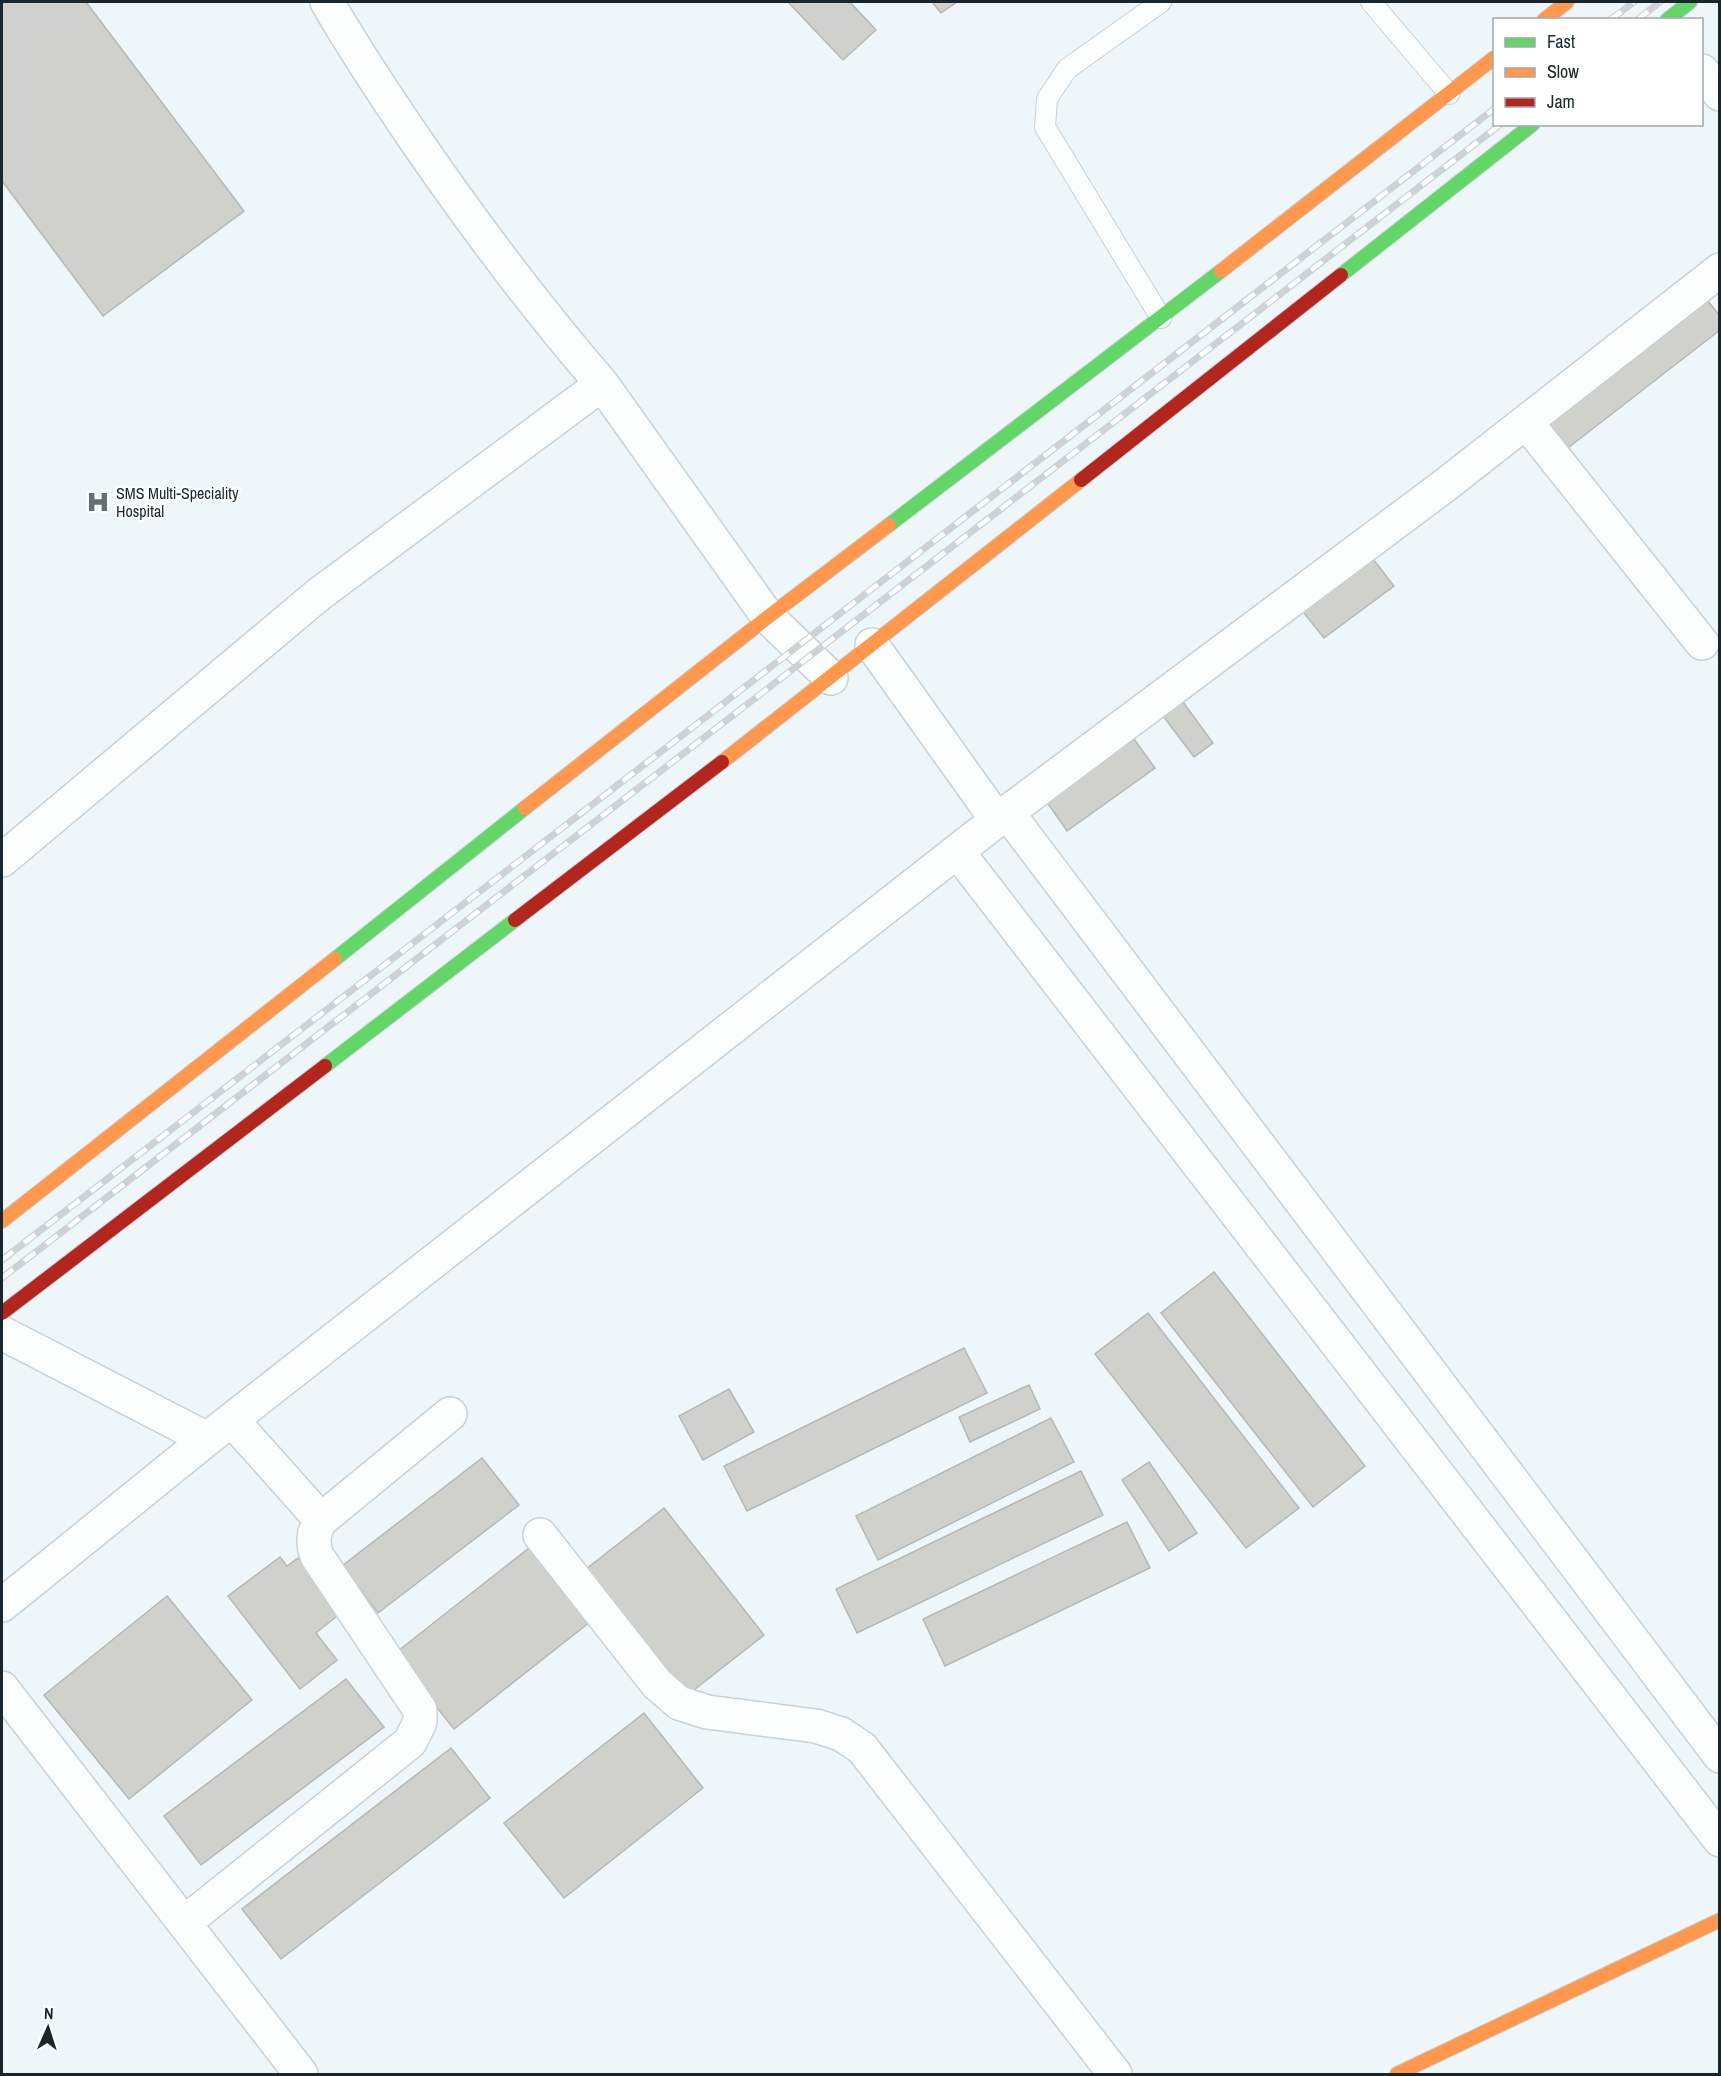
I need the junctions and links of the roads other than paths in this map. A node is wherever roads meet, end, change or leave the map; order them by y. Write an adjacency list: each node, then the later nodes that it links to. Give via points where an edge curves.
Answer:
1 (327, 2): 15 (street, via 359,58 474,225)
2 (1161, 2): 14 (lane, via 1067,69 1047,99 1045,127)
3 (1371, 2): 10 (lane)
4 (1567, 2): 6 (main road)
5 (1690, 2): 7 (main road)
6 (1547, 18)
7 (1670, 18)
8 (1493, 59): 10 (main road)
9 (1703, 74): 11 (street)
10 (1449, 94): 14 (main road)
11 (1719, 94)
12 (1530, 126): 19 (main road)
13 (1719, 270): 16 (street)
14 (1161, 318): 17 (main road)
15 (602, 384): 17 (street); 23 (street, via 318,595)
16 (1526, 422): 18 (street); 21 (street)
17 (768, 617): 20 (street); 24 (main road)
18 (1702, 644)
19 (872, 645): 20 (main road); 21 (street)
20 (831, 678): 25 (main road)
21 (1002, 816): 22 (street); 33 (street)
22 (957, 851): 28 (street); 34 (street)
23 (2, 860)
24 (2, 1221)
25 (2, 1313)
26 (2, 1333): 28 (street)
27 (450, 1414): 29 (street)
28 (219, 1429): 29 (street); 31 (street)
29 (321, 1520): 36 (street, via 313,1539 317,1556 420,1710 420,1722 410,1742)
30 (540, 1535): 38 (street, via 657,1684 679,1703 707,1712 816,1726 841,1734 862,1748)
31 (2, 1605)
32 (2, 1688): 36 (street)
33 (1719, 1756)
34 (1719, 1840)
35 (1719, 1920): 39 (main road)
36 (184, 1923): 37 (street)
37 (301, 2074)
38 (1115, 2074)
39 (1397, 2074)

